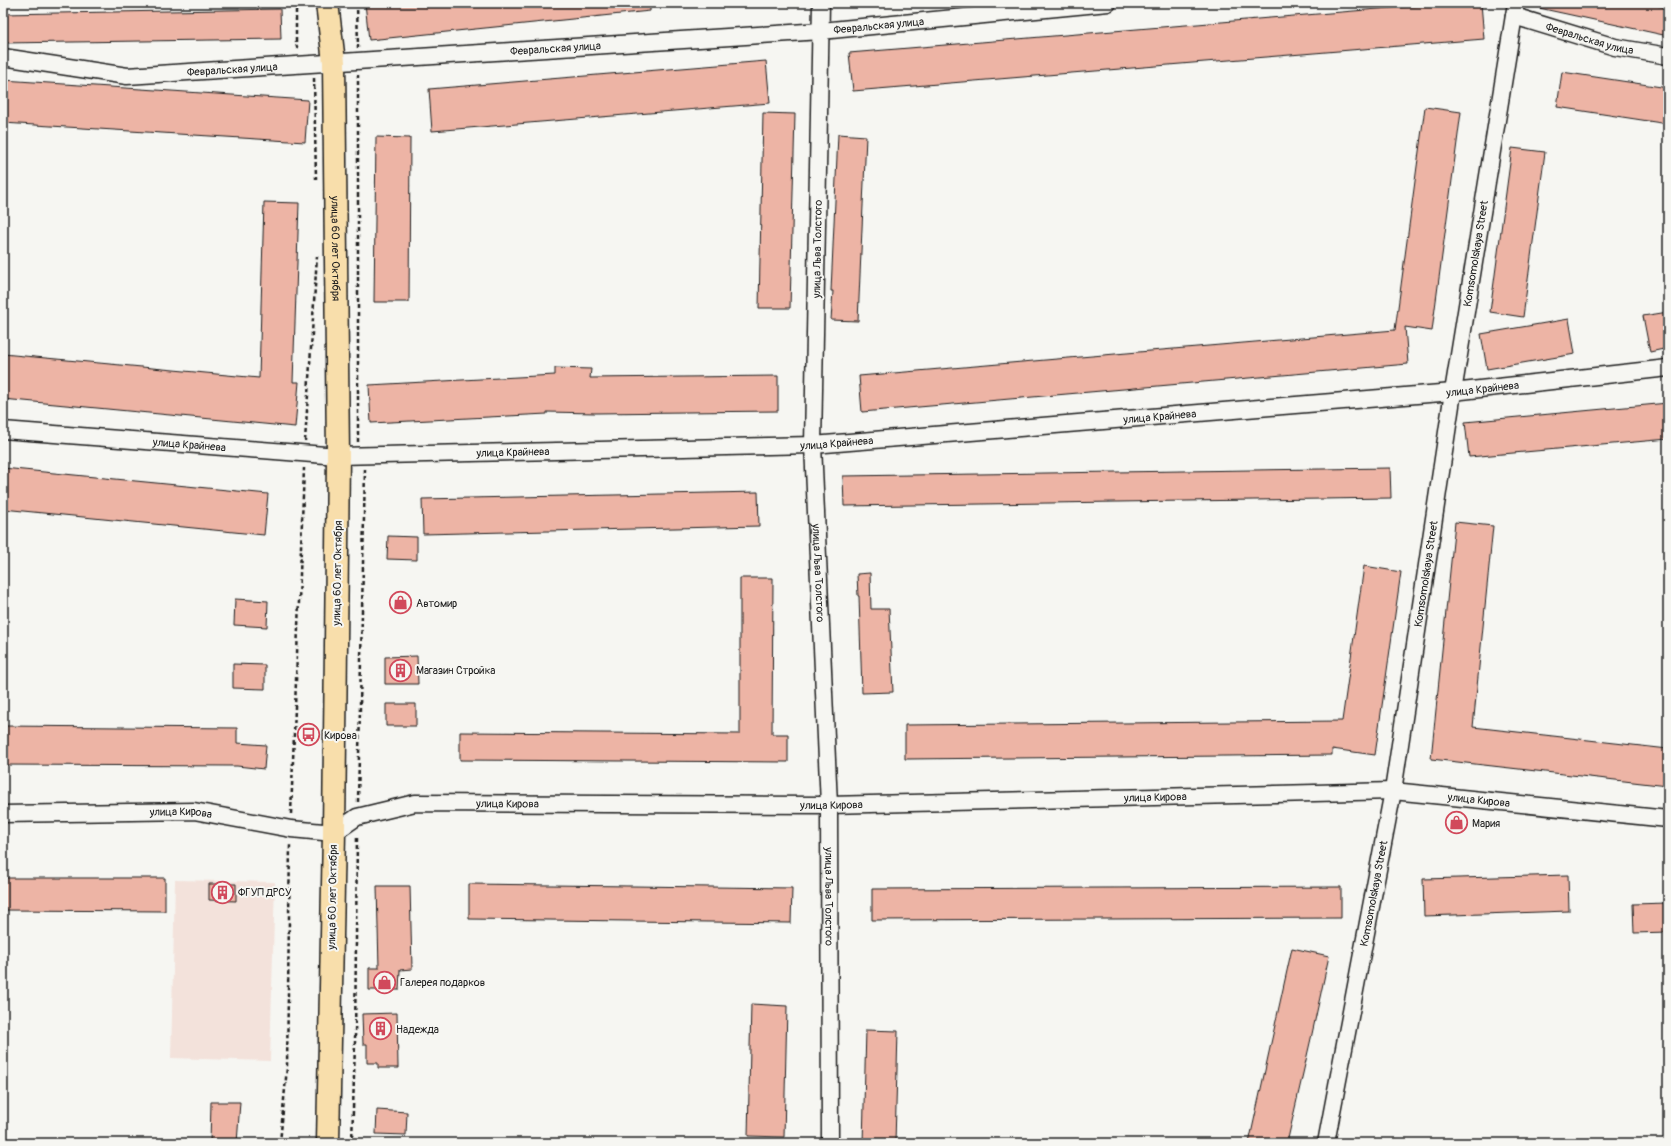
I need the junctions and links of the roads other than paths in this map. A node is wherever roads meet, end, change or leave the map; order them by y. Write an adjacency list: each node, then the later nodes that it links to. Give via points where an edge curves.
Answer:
1 (327, 3): 8 (main road, улица 60 лет Октября)
2 (821, 3): 5 (street, улица Льва Толстого)
3 (1108, 3): 5 (street, Февральская улица)
4 (1515, 9): 6 (street, Февральская улица, via 1615,47); 10 (street, Komsomolskaya Street)
5 (821, 31): 8 (street, Февральская улица); 12 (street, улица Льва Толстого)
6 (1668, 56)
7 (3, 57): 8 (street, Февральская улица, via 127,76)
8 (324, 63): 13 (main road, улица 60 лет Октября)
9 (1668, 368): 10 (street, улица Крайнева)
10 (1453, 392): 12 (street, улица Крайнева); 14 (street, Komsomolskaya Street)
11 (3, 430): 13 (street, улица Крайнева)
12 (813, 445): 13 (street, улица Крайнева); 15 (street, улица Льва Толстого)
13 (354, 456): 18 (main road, улица 60 лет Октября)
14 (1393, 791): 15 (street, улица Кирова); 17 (street, улица Кирова); 21 (street, Komsomolskaya Street)
15 (829, 805): 18 (street, улица Кирова, via 415,803 358,817); 20 (street, улица Льва Толстого)
16 (3, 814): 18 (street, улица Кирова, via 194,810 291,829)
17 (1668, 819)
18 (334, 834): 19 (main road, улица 60 лет Октября)
19 (328, 1143)
20 (830, 1143)
21 (1326, 1143)

